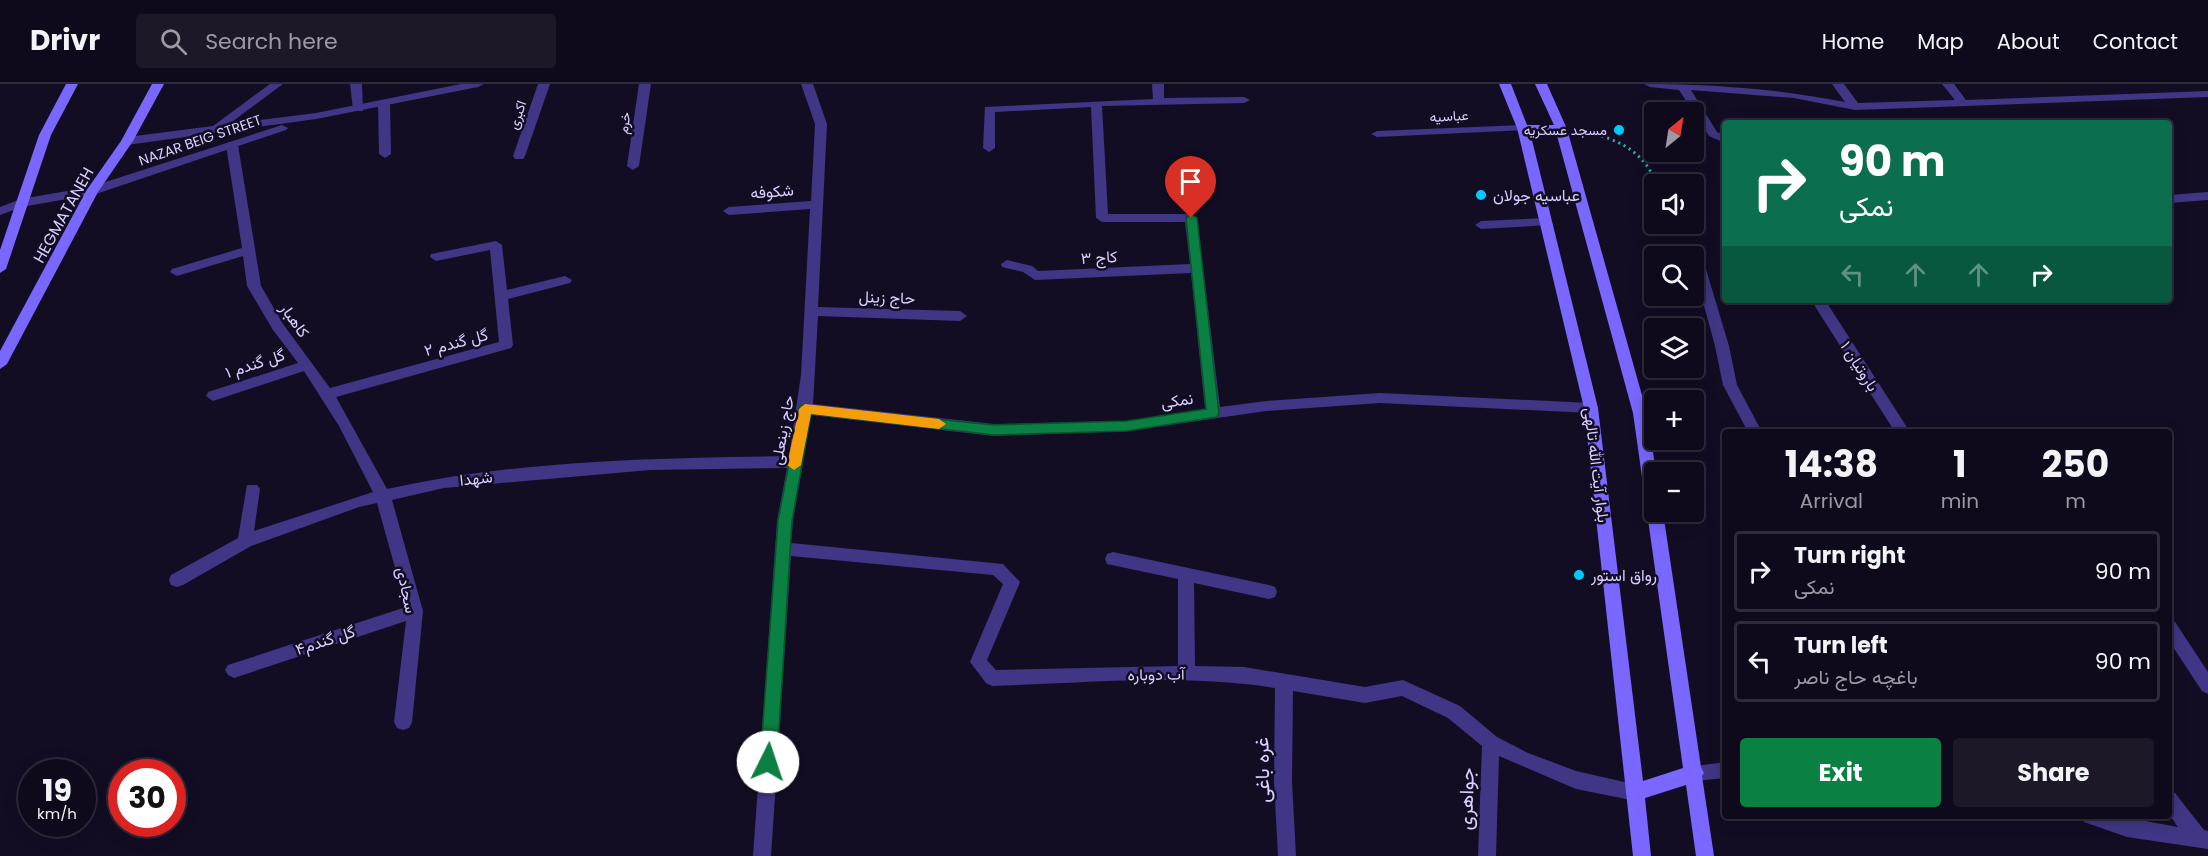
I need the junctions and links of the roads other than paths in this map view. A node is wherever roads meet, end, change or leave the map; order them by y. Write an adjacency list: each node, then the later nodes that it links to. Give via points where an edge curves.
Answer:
1 (72, 84): 39 (main road, HEGMATANEH, via 45,135)
2 (158, 84): 30 (main road, HEGMATANEH)
3 (277, 84): 27 (street)
4 (356, 84): 23 (street)
5 (478, 84): 21 (street, NAZAR BEIG STREET)
6 (544, 84): 34 (street, اکبری)
7 (645, 84): 35 (street, خرم)
8 (807, 84): 40 (street, حاج زینعلی, via 821,124)
9 (1158, 84): 18 (street)
10 (1505, 84): 25 (main road, بلوار آیت الله تالهی)
11 (1541, 84): 26 (main road)
12 (1650, 84): 15 (street)
13 (1838, 84): 22 (street)
14 (1948, 84): 19 (street)
15 (1684, 88): 22 (street, via 1794,95); 29 (street, via 1713,134)
16 (2208, 94): 19 (street)
17 (1244, 100): 18 (street)
18 (1159, 102): 20 (street)
19 (1962, 102): 22 (street)
20 (1095, 103): 32 (street, via 989,109); 48 (street, via 1102,218 1191,218)
21 (384, 104): 23 (street, NAZAR BEIG STREET); 33 (street)
22 (1855, 107)
23 (358, 109): 24 (street, NAZAR BEIG STREET)
24 (316, 116): 27 (street, NAZAR BEIG STREET); 31 (street, NAZAR BEIG STREET)
25 (1523, 128): 26 (main road); 28 (street, عباسیه); 43 (main road, بلوار آیت الله تالهی)
26 (1561, 129): 67 (main road, via 1640,413)
27 (213, 131): 30 (street, NAZAR BEIG STREET)
28 (1377, 134)
29 (1722, 138)
30 (127, 141): 36 (main road, HEGMATANEH)
31 (232, 145): 36 (street, NAZAR BEIG STREET); 45 (street, کاهبار)
32 (989, 148)
33 (385, 154)
34 (519, 156)
35 (633, 166)
36 (92, 191): 39 (street, NAZAR BEIG STREET); 57 (main road, HEGMATANEH)
37 (2208, 196): 38 (street)
38 (2172, 199)
39 (21, 203): 41 (street, NAZAR BEIG STREET); 49 (main road, HEGMATANEH)
40 (817, 205): 42 (street, شکوفه); 55 (street, حاج زینعلی)
41 (0, 211)
42 (729, 211)
43 (1546, 222): 44 (street); 61 (main road, بلوار آیت الله تالهی)
44 (1481, 225)
45 (249, 250): 50 (street); 58 (street, کاهبار, via 254,286)
46 (436, 257): 53 (street, گل گندم ۲, via 496,245)
47 (1007, 264): 48 (street, کاج ۳, via 1027,269 1035,276)
48 (1197, 268): 63 (street)
49 (0, 269)
50 (177, 272)
51 (564, 280): 53 (street)
52 (1704, 284): 64 (street, via 1730,385)
53 (501, 296): 59 (street, گل گندم ۲, via 506,345)
54 (1820, 303): 65 (street, ۱ باروتیان)
55 (812, 311): 56 (street, حاج زینل); 62 (street, حاج زینعلی)
56 (960, 316)
57 (0, 364)
58 (307, 365): 59 (street, کاهبار); 60 (street, گل گندم ۱)
59 (327, 394): 69 (street, کاهبار)
60 (213, 396)
61 (1591, 408): 63 (street, نمکی, via 1380,398); 87 (main road, بلوار آیت الله تالهی)
62 (805, 409): 63 (street, نمکی, via 994,430 1127,426); 66 (street, حاج زینعلی)
63 (1213, 413)
64 (1753, 429)
65 (1901, 429)
66 (794, 462): 69 (street, شهدا, via 560,470 444,482); 72 (street, حاج زینعلی)
67 (1648, 462)
68 (252, 489): 71 (street)
69 (383, 496): 71 (street, شهدا); 77 (street, سجادی)
70 (1657, 522): 86 (main road)
71 (245, 541): 75 (street, شهدا)
72 (783, 549): 80 (street, آب دوباره, via 996,569 1012,582 978,662 992,678); 91 (street, حاج زینعلی)
73 (1113, 559): 74 (street)
74 (1186, 575): 76 (street); 80 (street)
75 (177, 580)
76 (1269, 592)
77 (415, 611): 79 (street, گل گندم۴); 83 (street, سجادی)
78 (2172, 632): 82 (street)
79 (234, 670)
80 (1187, 673): 81 (street, آب دوباره, via 1244,675)
81 (1284, 683): 84 (street, آب دوباره, via 1365,695 1403,688 1454,712); 92 (street, غره باغی)
82 (2208, 686)
83 (403, 722)
84 (1491, 743): 87 (street, آب دوباره, via 1576,780); 93 (street, جواهری)
85 (1722, 770): 86 (street)
86 (1695, 773): 87 (main road); 95 (main road)
87 (1636, 792): 94 (main road, بلوار آیت الله تالهی)
88 (2172, 803): 90 (street)
89 (2100, 819): 90 (street, via 2127,828)
90 (2203, 840)
91 (762, 856)
92 (1287, 856)
93 (1487, 856)
94 (1642, 856)
95 (1705, 856)

